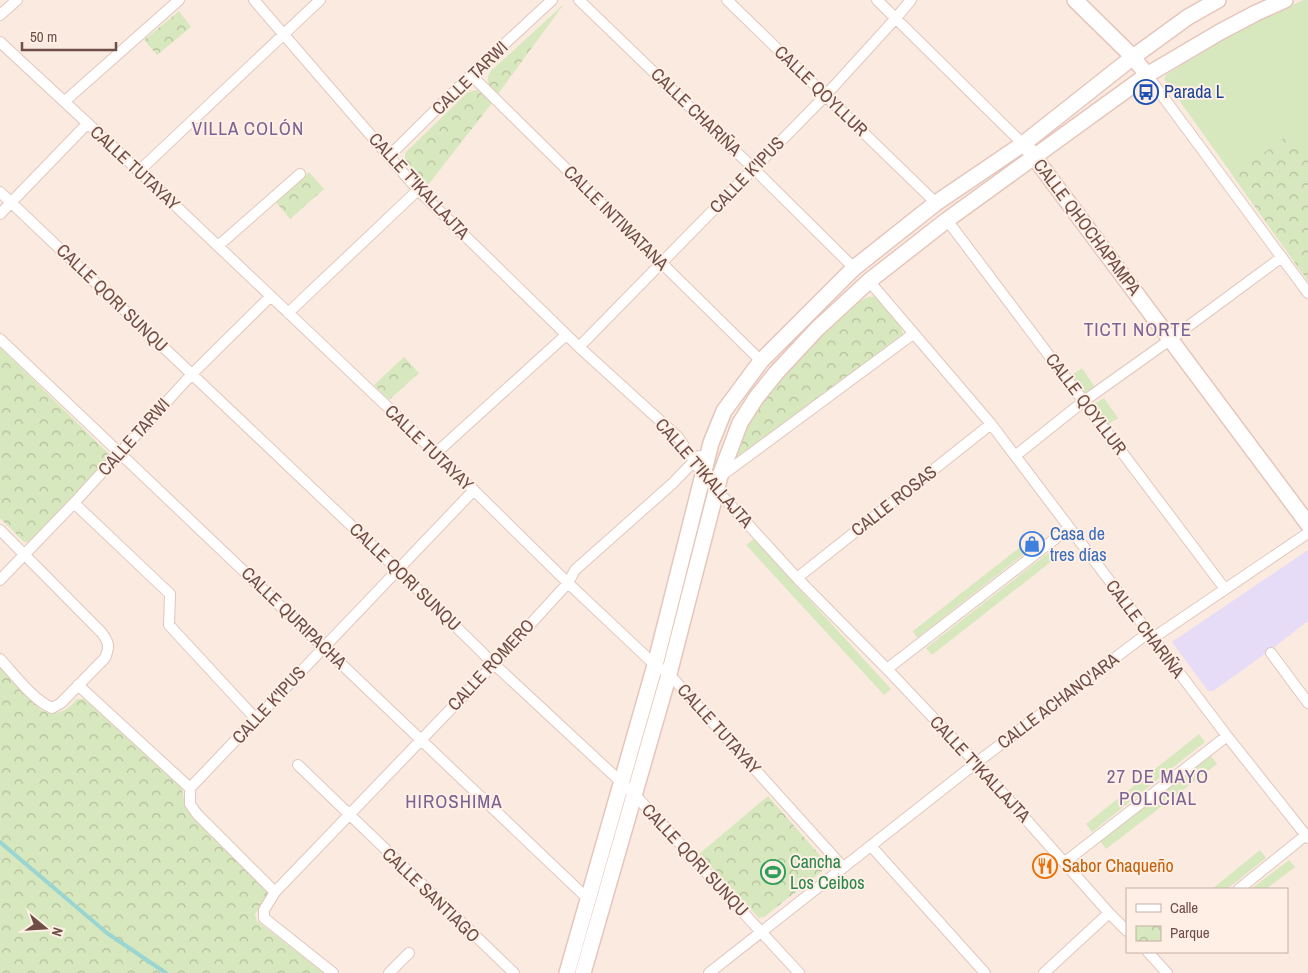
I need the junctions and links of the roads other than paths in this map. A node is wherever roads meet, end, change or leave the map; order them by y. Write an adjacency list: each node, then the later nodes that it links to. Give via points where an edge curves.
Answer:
1 (17, 0): 13 (street)
2 (179, 0): 21 (street)
3 (254, 0): 15 (street, CALLE T'IKALLAJTA)
4 (320, 0): 15 (street)
5 (552, 0): 18 (street, CALLE TARWI)
6 (579, 0): 26 (street, CALLE CHARIÑA)
7 (727, 0): 20 (street, CALLE QOYLLUR)
8 (877, 0): 14 (street, CALLE QHOCHAPAMPA)
9 (911, 0): 14 (street, CALLE K'IPUS)
10 (1075, 0): 17 (main road)
11 (1218, 0): 17 (main road, via 1188,17)
12 (1285, 0): 19 (main road, via 1220,32)
13 (0, 15)
14 (896, 18): 20 (street, CALLE K'IPUS); 23 (street, CALLE QHOCHAPAMPA)
15 (284, 34): 24 (street, CALLE T'IKALLAJTA); 27 (street)
16 (0, 42): 21 (street, CALLE TUTAYAY)
17 (1133, 57): 19 (main road); 23 (main road)
18 (471, 75): 24 (street, CALLE TARWI); 37 (street, CALLE INTIWATANA)
19 (1148, 75): 25 (main road); 36 (street)
20 (825, 96): 26 (street, CALLE K'IPUS); 32 (street, CALLE QOYLLUR)
21 (65, 101): 22 (street, CALLE TUTAYAY)
22 (87, 124): 27 (street, CALLE TUTAYAY); 31 (street)
23 (1023, 144): 25 (main road, CALLE QHOCHAPAMPA); 32 (main road)
24 (389, 156): 29 (street, CALLE T'IKALLAJTA)
25 (1035, 157): 34 (main road); 46 (main road, CALLE QHOCHAPAMPA)
26 (753, 168): 37 (street, CALLE K'IPUS); 38 (street, CALLE CHARIÑA)
27 (139, 171): 35 (street, CALLE TUTAYAY)
28 (300, 174): 35 (street)
29 (418, 190): 42 (street); 44 (street, CALLE T'IKALLAJTA)
30 (0, 192): 31 (street, CALLE QORI SUNQU)
31 (11, 202): 33 (street); 49 (street, CALLE QORI SUNQU)
32 (936, 204): 38 (main road)
33 (0, 214)
34 (947, 220): 39 (main road); 50 (street, CALLE QOYLLUR)
35 (218, 246): 41 (street, CALLE TUTAYAY)
36 (1282, 257): 40 (street); 46 (street)
37 (662, 262): 47 (street, CALLE K'IPUS); 48 (street, CALLE INTIWATANA)
38 (854, 268): 48 (main road)
39 (868, 281): 43 (street, CALLE CHARIÑA); 58 (main road, via 817,329 756,398 740,423)
40 (1308, 292)
41 (270, 296): 42 (street, CALLE TUTAYAY); 49 (street, CALLE TARWI)
42 (288, 313): 54 (street, CALLE TUTAYAY)
43 (913, 334): 51 (street, CALLE CHARIÑA); 58 (street)
44 (566, 335): 47 (street, CALLE T'IKALLAJTA); 54 (street)
45 (0, 338): 53 (street, CALLE QURIPACHA)
46 (1171, 339): 50 (street); 61 (main road, CALLE QHOCHAPAMPA)
47 (579, 347): 56 (street, CALLE T'IKALLAJTA, via 678,437)
48 (761, 361): 52 (main road, via 724,411)
49 (192, 374): 53 (street, CALLE TARWI); 66 (street, CALLE QORI SUNQU)
50 (1084, 401): 55 (street); 70 (street, CALLE QOYLLUR)
51 (990, 424): 55 (street, CALLE CHARIÑA); 67 (street, CALLE ROSAS)
52 (711, 443): 56 (street, CALLE ROMERO); 57 (main road)
53 (120, 452): 60 (street, CALLE TARWI); 72 (street, CALLE QURIPACHA)
54 (436, 453): 59 (street, CALLE TUTAYAY)
55 (1014, 456): 62 (street, CALLE CHARIÑA)
56 (695, 460): 57 (street, CALLE T'IKALLAJTA); 69 (street, CALLE ROMERO, via 575,570)
57 (704, 476): 58 (street, CALLE T'IKALLAJTA); 76 (main road)
58 (718, 483): 67 (street, CALLE T'IKALLAJTA); 78 (main road)
59 (473, 491): 66 (street, CALLE K'IPUS); 69 (street, CALLE TUTAYAY)
60 (74, 503): 65 (street, CALLE TARWI); 81 (street, via 170,594 169,625)
61 (1308, 524)
62 (1068, 528): 71 (street, CALLE CHARIÑA); 77 (street)
63 (0, 530): 65 (street)
64 (1308, 532): 70 (street, CALLE ACHANQ'ARA)
65 (25, 555): 68 (street, CALLE TARWI); 79 (street, via 108,640 105,658)
66 (397, 569): 72 (street, CALLE K'IPUS); 75 (street, CALLE QORI SUNQU)
67 (797, 578): 77 (street, CALLE T'IKALLAJTA)
68 (0, 580)
69 (568, 583): 75 (street, CALLE ROMERO); 76 (street, CALLE TUTAYAY)
70 (1225, 589): 71 (street, CALLE ACHANQ'ARA)
71 (1151, 636): 82 (street, CALLE CHARIÑA); 84 (street, CALLE ACHANQ'ARA)
72 (324, 646): 81 (street, CALLE K'IPUS); 83 (street, CALLE QURIPACHA)
73 (1271, 654): 80 (street)
74 (0, 659): 79 (street, via 44,705 52,708)
75 (494, 664): 83 (street, CALLE ROMERO); 86 (street, CALLE QORI SUNQU)
76 (655, 665): 78 (street, CALLE TUTAYAY); 86 (main road)
77 (887, 669): 84 (street, CALLE T'IKALLAJTA)
78 (670, 674): 88 (main road); 93 (street, CALLE TUTAYAY)
79 (78, 685): 87 (street)
80 (1308, 703)
81 (256, 719): 87 (street, CALLE K'IPUS)
82 (1227, 736): 90 (street, CALLE CHARIÑA); 92 (street)
83 (421, 739): 89 (street, CALLE ROMERO); 96 (street, CALLE QURIPACHA)
84 (976, 763): 91 (street, CALLE ACHANQ'ARA); 92 (street, CALLE T'IKALLAJTA)
85 (298, 765): 89 (street, CALLE SANTIAGO)
86 (620, 782): 88 (street, CALLE QORI SUNQU); 96 (main road)
87 (190, 788): 95 (street, via 190,804 197,814)
88 (635, 795): 99 (street, CALLE QORI SUNQU); 106 (main road)
89 (350, 816): 95 (street, CALLE ROMERO); 104 (street, CALLE SANTIAGO)
90 (1307, 837): 94 (street)
91 (871, 846): 93 (street, CALLE ACHANQ'ARA); 109 (street)
92 (1065, 862): 97 (street, CALLE T'IKALLAJTA)
93 (843, 867): 99 (street, CALLE ACHANQ'ARA)
94 (1240, 888)
95 (275, 892): 102 (street, CALLE ROMERO, via 264,910 264,918)
96 (588, 899): 105 (main road)
97 (1109, 913): 98 (street, CALLE T'IKALLAJTA); 110 (street)
98 (1126, 930)
99 (761, 931): 107 (street, CALLE ACHANQ'ARA); 108 (street, CALLE QORI SUNQU)
100 (409, 953): 103 (street)
101 (1154, 954): 111 (street)
102 (333, 973)
103 (389, 973)
104 (514, 973)
105 (567, 973)
106 (584, 973)
107 (708, 973)
108 (799, 973)
109 (985, 973)
110 (1044, 973)
111 (1167, 973)

